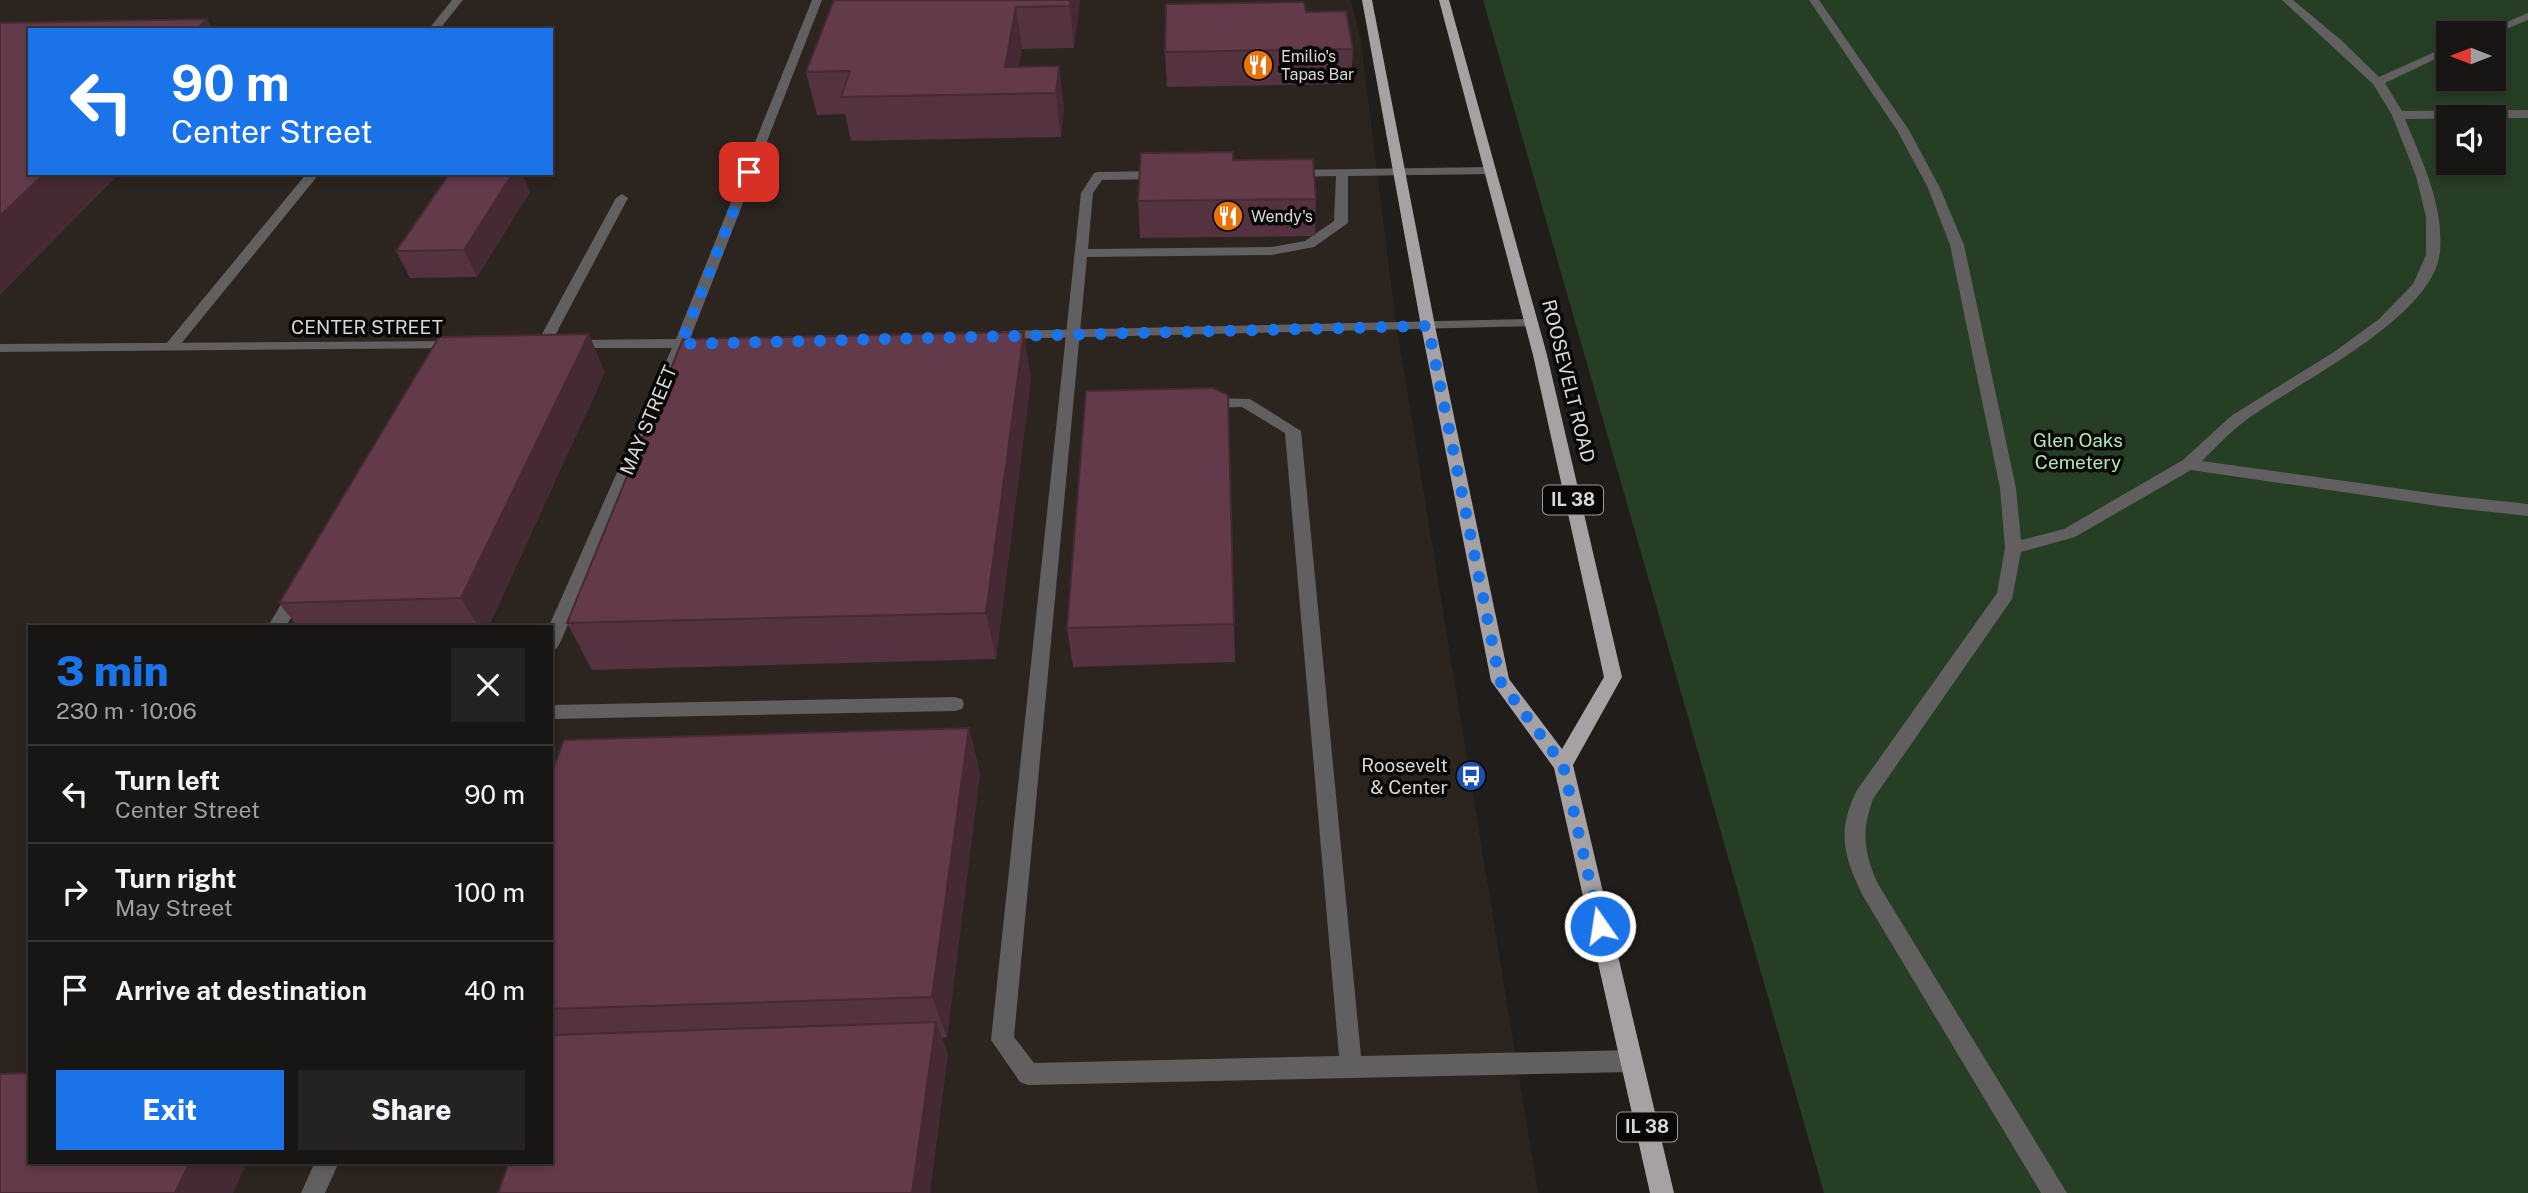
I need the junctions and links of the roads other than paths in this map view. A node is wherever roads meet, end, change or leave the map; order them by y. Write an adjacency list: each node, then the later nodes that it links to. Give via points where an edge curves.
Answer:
1 (458, 0): 9 (street)
2 (817, 0): 27 (street, MAY STREET)
3 (1367, 0): 14 (main road, IL 38)
4 (1444, 0): 15 (main road, ROOSEVELT ROAD / IL 38)
5 (1814, 0): 34 (street, via 1903,130 1934,188 1956,245 2008,488)
6 (2287, 0): 11 (street)
7 (2528, 16): 8 (street)
8 (2506, 25)
9 (435, 28)
10 (2436, 55): 11 (street)
11 (2378, 82): 13 (street)
12 (2528, 114): 13 (street)
13 (2398, 115): 32 (street, via 2423,176 2433,217 2434,255 2420,286 2384,322 2236,420)
14 (1401, 171): 15 (street); 16 (street); 23 (main road, IL 38)
15 (1490, 171): 22 (main road, ROOSEVELT ROAD / IL 38)
16 (1342, 172): 17 (street); 21 (street, via 1340,223 1309,244 1272,251)
17 (1279, 173)
18 (1182, 174): 21 (street, via 1098,176 1087,193)
19 (312, 175): 29 (street)
20 (622, 198): 27 (street, via 537,345)
21 (1080, 253): 24 (street)
22 (1531, 323): 23 (street); 40 (main road, ROOSEVELT ROAD / IL 38, via 1613,677)
23 (1428, 326): 24 (street); 40 (main road, IL 38, via 1500,681)
24 (1072, 333): 25 (street); 42 (street, via 1074,407 1002,1040 1028,1074)
25 (988, 335)
26 (723, 343): 27 (street)
27 (681, 344): 37 (street, MAY STREET)
28 (469, 345): 29 (street, CENTER STREET, via 441,351)
29 (171, 347): 30 (street, CENTER STREET)
30 (0, 348)
31 (1191, 404): 42 (street, via 1245,402 1293,431)
32 (2189, 464): 33 (street); 34 (street, via 2069,533)
33 (2528, 510)
34 (2013, 548): 46 (street, via 2006,594 1864,796 1853,824 1853,852 1870,890)
35 (305, 580): 36 (street)
36 (278, 625)
37 (553, 638)
38 (955, 704): 39 (street)
39 (553, 712)
40 (1563, 765): 41 (main road, IL 38)
41 (1631, 1061): 42 (street); 45 (main road, IL 38)
42 (1351, 1066)
43 (326, 1164): 44 (street)
44 (313, 1193)
45 (1662, 1193)
46 (2055, 1193)

